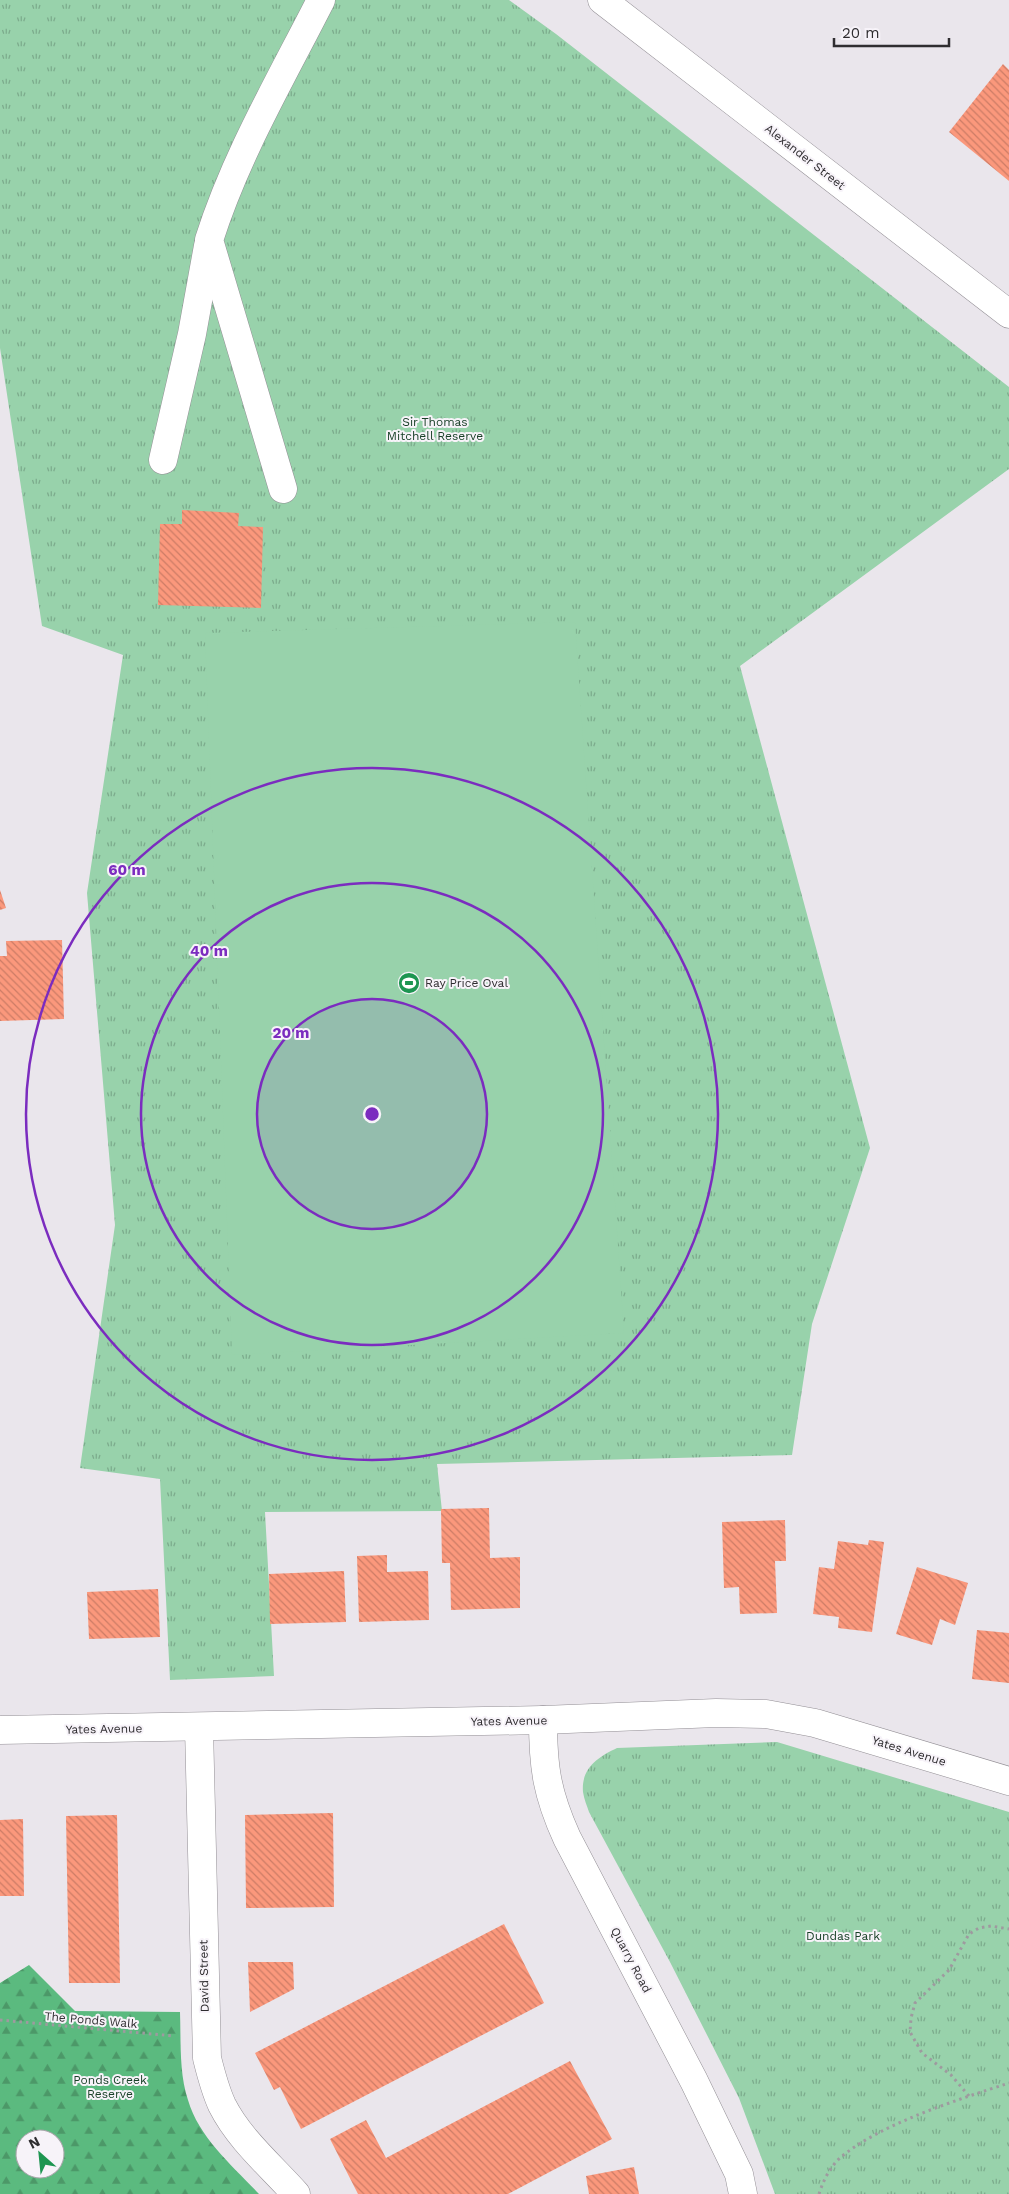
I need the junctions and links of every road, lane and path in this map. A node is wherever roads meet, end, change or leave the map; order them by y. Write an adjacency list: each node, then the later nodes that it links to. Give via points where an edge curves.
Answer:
1 (322, 0): 3 (street, via 238,161)
2 (602, 0): 4 (street, Alexander Street)
3 (209, 240): 5 (street, via 192,334); 6 (street)
4 (1009, 314)
5 (163, 460)
6 (283, 488)
7 (543, 1720): 8 (street, Yates Avenue); 10 (street, Yates Avenue, via 766,1714 815,1723); 17 (street, Quarry Road, via 543,1756 553,1808 694,2081 738,2174)
8 (199, 1727): 9 (street, Yates Avenue); 16 (street, David Street, via 207,2058 212,2079 238,2130)
9 (0, 1730)
10 (1009, 1781)
11 (1009, 1929): 15 (path, via 991,1926 969,1934 949,1970 915,2003 910,2018 910,2032 922,2052)
12 (0, 2020): 13 (path, The Ponds Walk)
13 (181, 2036)
14 (1009, 2082): 15 (path)
15 (969, 2096): 18 (path, via 900,2124 858,2146 840,2158)
16 (296, 2194)
17 (743, 2194)
18 (818, 2194)

